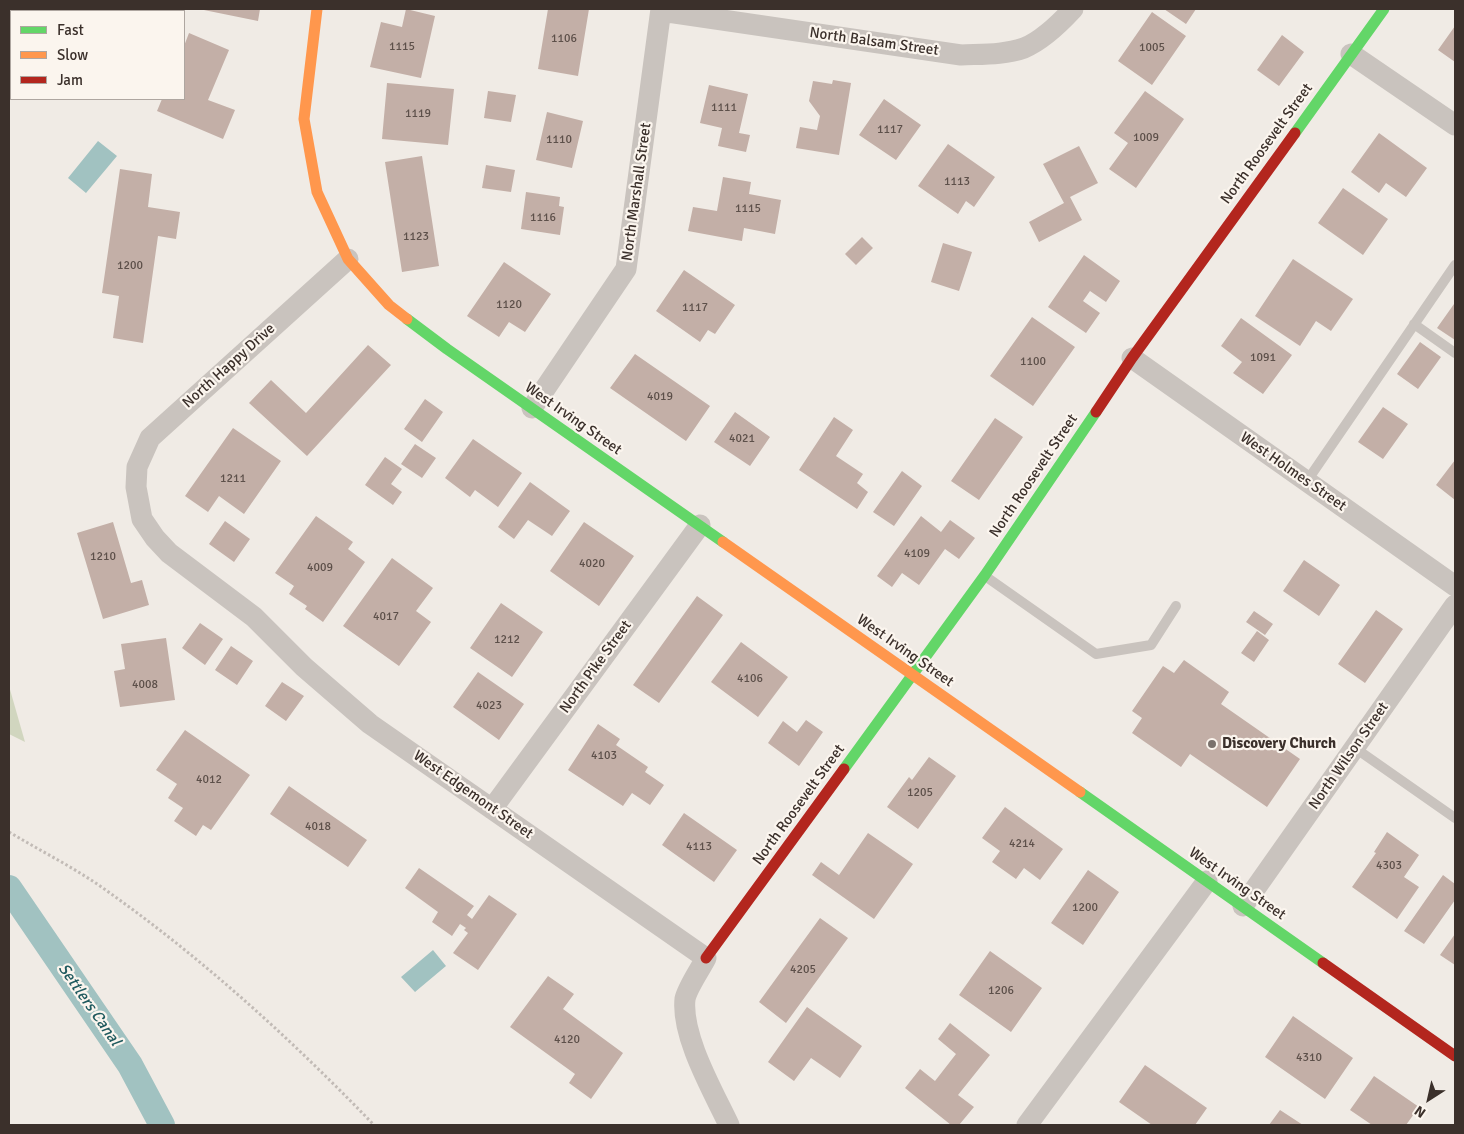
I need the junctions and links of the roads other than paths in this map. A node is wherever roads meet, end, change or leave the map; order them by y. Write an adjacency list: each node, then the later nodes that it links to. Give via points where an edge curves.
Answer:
1 (317, 9): 7 (street, West Irving Street, via 304,119 317,192)
2 (1073, 9): 4 (street, North Balsam Street, via 1057,26 1024,47 995,54 961,55)
3 (1384, 9): 5 (street, North Roosevelt Street)
4 (661, 10): 12 (street, North Marshall Street, via 626,269)
5 (1351, 54): 6 (street); 11 (street, North Roosevelt Street)
6 (1455, 126)
7 (348, 259): 12 (street, West Irving Street, via 389,305); 14 (street, North Happy Drive, via 150,438 136,467)
8 (1455, 265): 9 (lane)
9 (1414, 324): 10 (lane); 13 (lane)
10 (1455, 353)
11 (1132, 358): 13 (street, West Holmes Street); 16 (street, North Roosevelt Street)
12 (532, 408): 15 (street, West Irving Street)
13 (1306, 481): 17 (street, West Holmes Street)
14 (136, 487): 22 (street, West Edgemont Street, via 142,520 169,553 254,617 304,667 370,724)
15 (700, 525): 20 (street, West Irving Street); 22 (street, North Pike Street)
16 (985, 575): 19 (lane, via 1096,654 1151,645); 20 (street, North Roosevelt Street)
17 (1455, 586)
18 (1455, 605): 21 (street, North Wilson Street)
19 (1176, 606)
20 (912, 674): 24 (street, West Irving Street); 26 (street, North Roosevelt Street)
21 (1355, 748): 23 (lane); 25 (street, North Wilson Street)
22 (492, 809): 26 (street, West Edgemont Street)
23 (1455, 818)
24 (1207, 881): 25 (street, West Irving Street); 29 (street)
25 (1243, 906): 27 (street, West Irving Street)
26 (706, 958): 28 (street, via 685,997 685,1020 691,1043)
27 (1455, 1056)
28 (729, 1125)
29 (1027, 1125)

